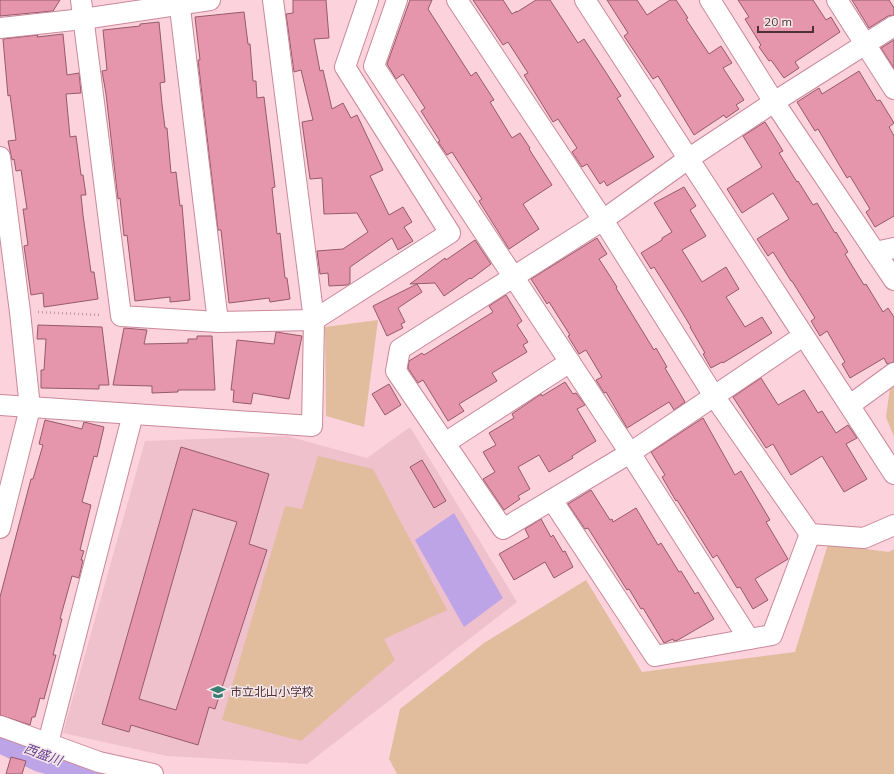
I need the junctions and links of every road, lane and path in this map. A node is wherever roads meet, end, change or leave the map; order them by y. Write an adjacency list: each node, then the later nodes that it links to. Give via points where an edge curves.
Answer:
1 (80, 0): 11 (street)
2 (210, 0): 9 (street)
3 (273, 0): 25 (street)
4 (397, 0): 21 (street, via 374,66)
5 (457, 0): 19 (street)
6 (585, 0): 18 (street)
7 (710, 0): 16 (street)
8 (837, 0): 14 (street)
9 (179, 2): 11 (street); 26 (street)
10 (362, 2): 25 (street, via 345,67 450,233)
11 (83, 20): 13 (street); 24 (street)
12 (894, 26): 14 (street)
13 (0, 28)
14 (865, 44): 15 (street); 16 (street)
15 (894, 89)
16 (774, 102): 18 (street); 20 (street)
17 (0, 157): 23 (street)
18 (688, 159): 19 (street); 27 (street)
19 (603, 220): 21 (street); 30 (street)
20 (885, 250): 22 (street)
21 (513, 276): 28 (street); 35 (street, via 400,349 396,371)
22 (894, 280)
23 (20, 312): 24 (path); 33 (street)
24 (121, 316): 26 (street)
25 (314, 320): 26 (street); 34 (street, via 312,426)
26 (218, 322)
27 (803, 336): 30 (street); 31 (street)
28 (570, 362): 35 (street); 36 (street)
29 (894, 373): 31 (street)
30 (714, 396): 36 (street); 41 (street)
31 (850, 404): 37 (street)
32 (0, 405): 33 (street)
33 (30, 408): 34 (street); 40 (street)
34 (133, 414): 44 (street)
35 (445, 444): 38 (street, via 503,529)
36 (630, 453): 38 (street); 42 (street)
37 (894, 474)
38 (552, 500): 42 (street, via 655,656)
39 (894, 525): 41 (street, via 864,538)
40 (0, 528)
41 (810, 534): 42 (street, via 772,635)
42 (749, 639)
43 (0, 726): 44 (street)
44 (48, 742): 45 (street, via 99,762)
45 (153, 774)

